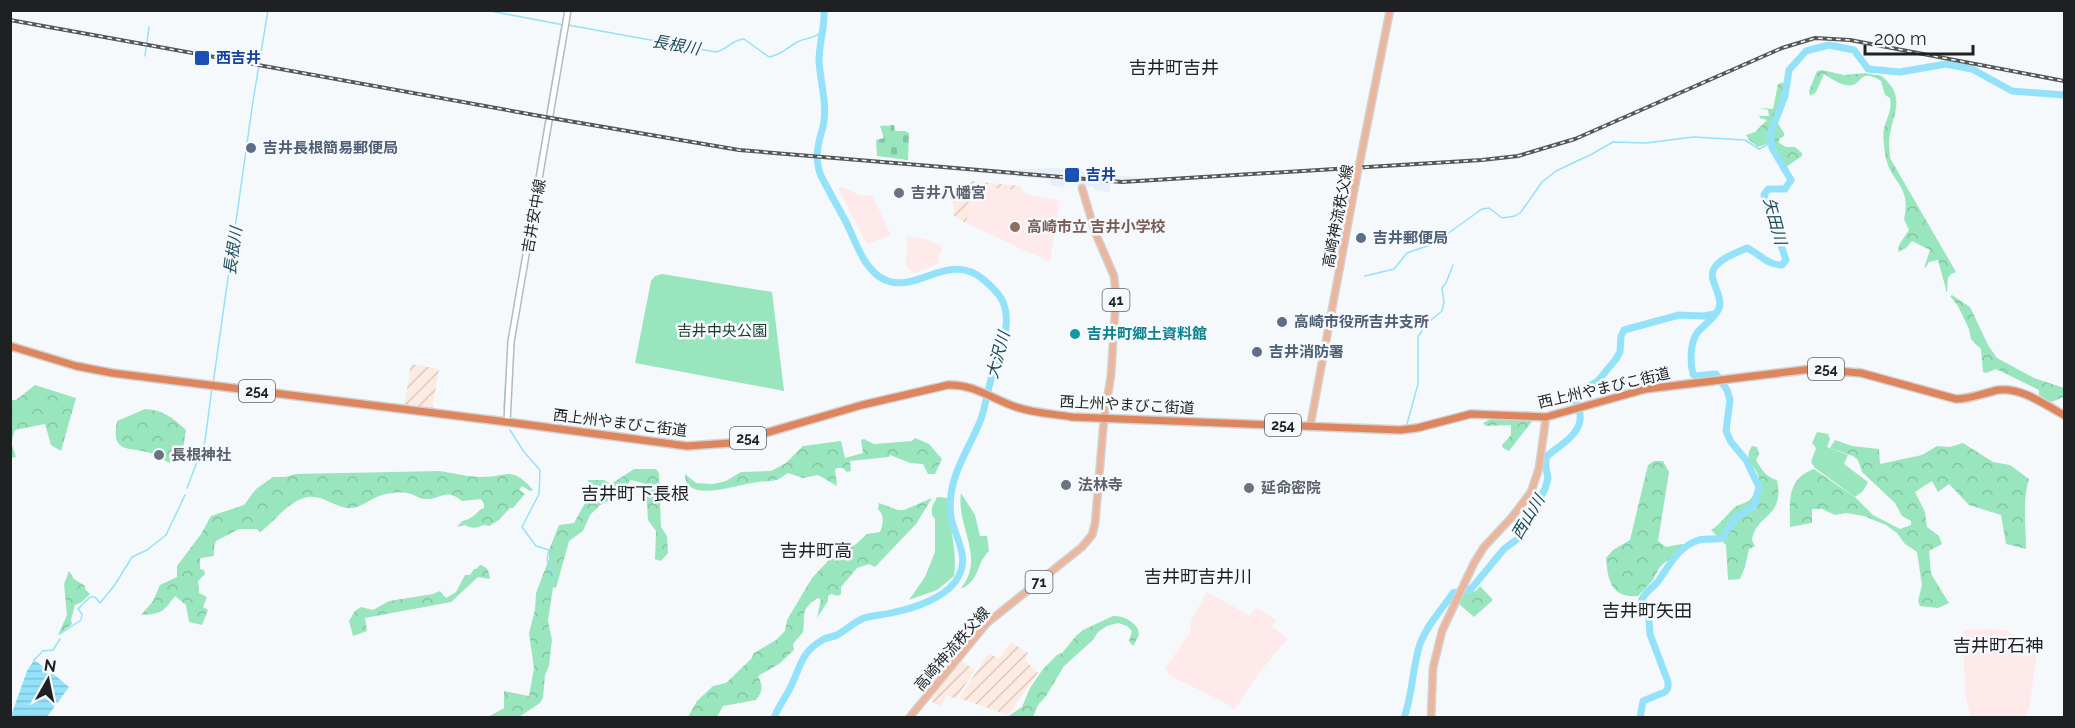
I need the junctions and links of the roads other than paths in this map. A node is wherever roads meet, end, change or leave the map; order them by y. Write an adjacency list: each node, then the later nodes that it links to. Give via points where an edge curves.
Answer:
1 (568, 10): 8 (main road, 吉井安中線, via 511,342)
2 (1390, 10): 9 (main road, 高崎神流秩父線)
3 (1082, 188): 7 (main road, 41, via 1115,279 1114,349)
4 (10, 345): 8 (highway, 西上州やまびこ街道 / 254, via 93,370)
5 (2064, 415): 6 (highway, 西上州やまびこ街道 / 254, via 2014,391 1999,390 1956,399 1861,373 1824,369 1646,389)
6 (1546, 417): 9 (highway, 西上州やまびこ街道 / 254, via 1480,413 1400,430); 11 (main road, via 1539,468 1531,492 1484,547 1442,631 1432,681)
7 (1104, 419): 8 (highway, 西上州やまびこ街道 / 254, via 1024,409 962,385 948,385 731,442 700,446); 9 (highway, 西上州やまびこ街道 / 254); 10 (main road, 高崎神流秩父線 / 71, via 1095,524 1090,538 987,623)
8 (507, 422)
9 (1310, 427)
10 (909, 717)
11 (1431, 717)

